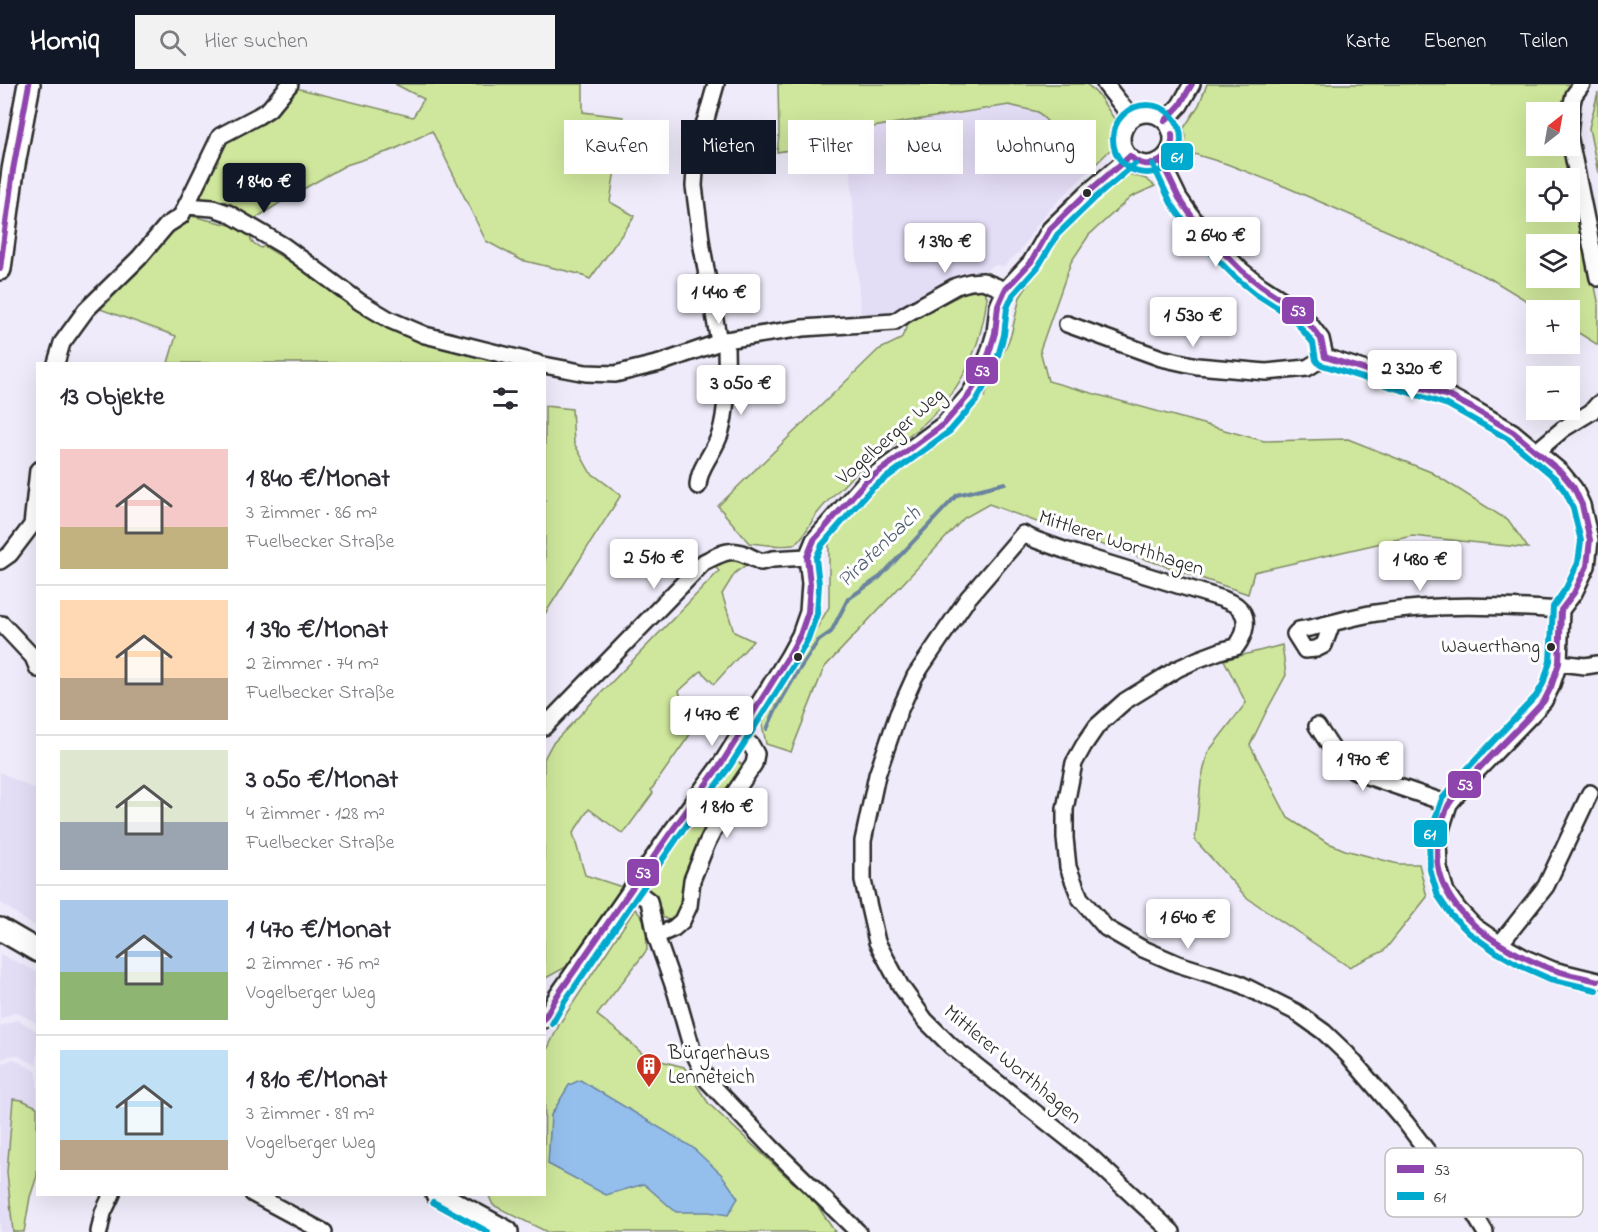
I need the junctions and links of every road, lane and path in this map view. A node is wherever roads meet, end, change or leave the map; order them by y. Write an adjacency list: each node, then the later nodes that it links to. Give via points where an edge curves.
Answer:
1 (28, 84): 12 (main road)
2 (290, 84): 11 (street, via 269,109 220,136)
3 (716, 84): 16 (street, via 697,141 694,186)
4 (1105, 84): 7 (street)
5 (1192, 84): 8 (street)
6 (1581, 84): 13 (street, via 1572,103 1569,135)
7 (1132, 118): 8 (street, via 1146,114); 9 (street, via 1122,132)
8 (1165, 121): 10 (street, via 1172,143)
9 (1129, 157): 10 (street, via 1143,165); 14 (street, via 1050,229 1031,262)
10 (1161, 161): 17 (street, via 1179,198 1202,231 1242,271 1298,310 1321,339)
11 (186, 206): 18 (street, via 181,216 167,225 86,310 62,343); 19 (street, via 228,213 284,246 390,320 425,335)
12 (0, 269)
13 (1598, 278)
14 (1005, 290): 16 (street, via 982,281 970,282 894,322 803,328); 26 (street, Vogelberger Weg, via 989,353 969,395 944,424 865,482 814,540)
15 (1067, 324): 17 (street, via 1150,354 1197,366 1266,372 1307,368)
16 (722, 341): 20 (street, via 615,374); 23 (street, via 724,419 699,475)
17 (1325, 357): 22 (street, via 1451,397 1513,432)
18 (56, 362)
19 (533, 362)
20 (546, 365)
21 (1598, 404): 22 (street)
22 (1537, 451): 25 (street, via 1574,488)
23 (698, 486)
24 (36, 488): 27 (street, via 32,525)
25 (1594, 540): 28 (street, via 1587,566)
26 (807, 557): 34 (street, via 761,562 741,551 723,552 704,562); 36 (street, via 810,584 806,620)
27 (0, 561)
28 (1561, 610): 29 (street, via 1451,606 1375,613); 31 (street)
29 (1332, 623)
30 (0, 624): 32 (street)
31 (1559, 663): 33 (street); 38 (street, via 1544,701)
32 (36, 664)
33 (1598, 664)
34 (546, 725)
35 (1317, 726): 38 (street, via 1339,759 1350,768)
36 (739, 736): 39 (street); 41 (street, via 756,754 754,764 707,843 682,921)
37 (1590, 793): 42 (street, via 1546,886)
38 (1449, 804): 42 (street, via 1438,839 1438,868 1446,892 1474,926)
39 (633, 889): 41 (street, via 649,901); 45 (street)
40 (0, 929): 43 (main road)
41 (656, 936): 55 (street, via 692,1049 707,1080)
42 (1500, 944): 44 (street, via 1552,970)
43 (36, 950)
44 (1598, 981)
45 (551, 993): 46 (street)
46 (546, 1012)
47 (1425, 1148): 56 (street, Mittlerer Worthhagen, via 1324,1032 1296,1012 1238,982 1141,948 1106,928 1080,898 1068,867 1065,808 1074,763 1084,745 1097,726 1125,701 1177,669 1236,647 1245,632 1245,622 1238,606 1223,599 1023,534 968,598 915,676 877,775 863,841 863,881 877,942 925,1020 951,1046 1090,1156)
48 (111, 1196): 52 (street)
49 (257, 1196): 53 (street)
50 (449, 1197): 54 (main road)
51 (1476, 1217): 57 (street, Mittlerer Worthhagen)
52 (99, 1232)
53 (324, 1232)
54 (507, 1232)
55 (858, 1232)
56 (1172, 1232)
57 (1485, 1232)

